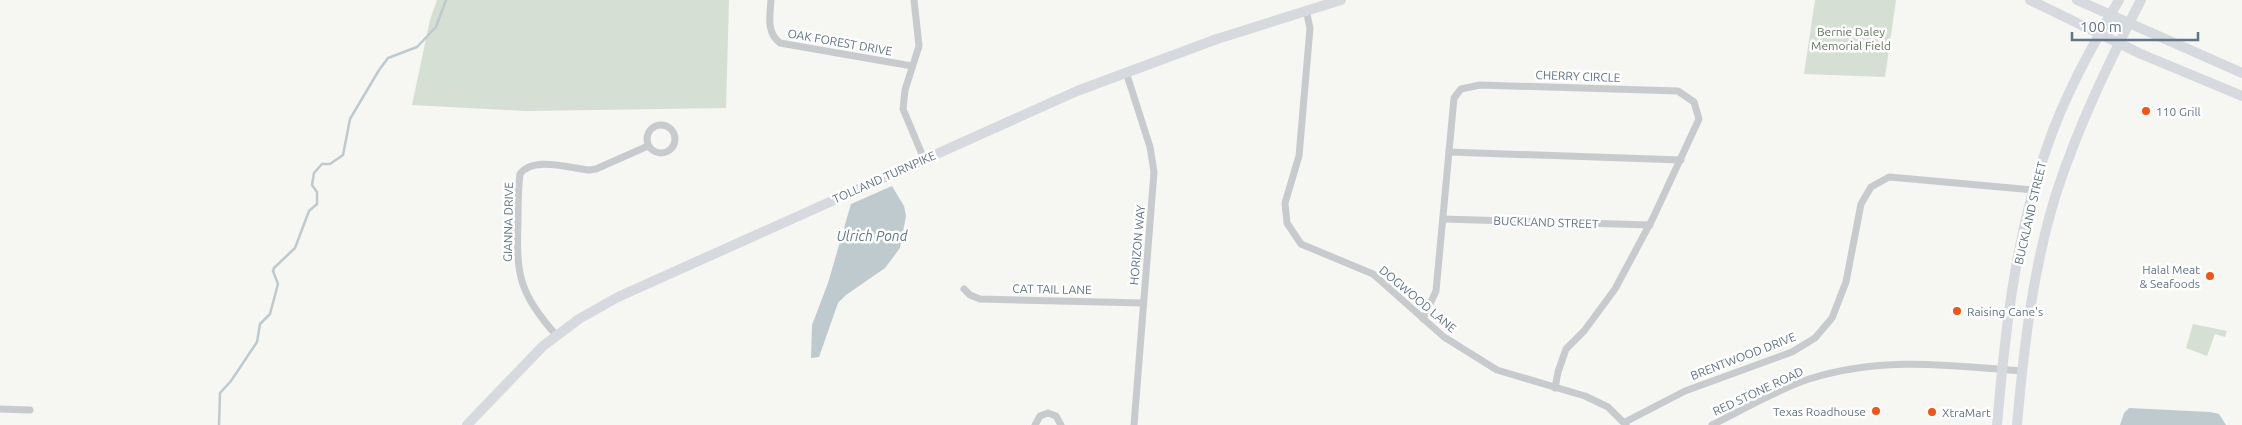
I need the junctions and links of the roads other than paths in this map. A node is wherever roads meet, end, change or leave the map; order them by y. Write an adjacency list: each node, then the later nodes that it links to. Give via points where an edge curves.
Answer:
1 (771, 0): 13 (street, OAK FOREST DRIVE, via 770,29 773,38 780,43)
2 (914, 0): 13 (street, via 919,46)
3 (1341, 0): 8 (main road, TOLLAND TURNPIKE)
4 (2030, 0): 11 (main road)
5 (2077, 0): 9 (main road)
6 (2119, 0): 9 (main road, BUCKLAND STREET)
7 (2141, 0): 10 (main road, BUCKLAND STREET)
8 (1306, 10): 14 (main road, TOLLAND TURNPIKE); 26 (street, DOGWOOD LANE, via 1310,28 1302,126 1299,156 1285,203 1287,224 1301,244 1373,274)
9 (2110, 15): 10 (main road); 11 (main road, BUCKLAND STREET)
10 (2129, 23): 12 (main road, BUCKLAND STREET); 15 (main road)
11 (2100, 33): 12 (main road); 21 (main road, BUCKLAND STREET, via 2066,98)
12 (2119, 43): 16 (main road); 29 (main road, BUCKLAND STREET, via 2079,131 2054,204 2033,290)
13 (912, 66): 19 (street, via 903,109)
14 (1126, 72): 19 (main road, TOLLAND TURNPIKE); 25 (street, HORIZON WAY, via 1154,165)
15 (2242, 73)
16 (2242, 96)
17 (648, 146): 17 (street, via 659,153 668,151 674,144 672,130 664,125 655,126 646,136); 27 (street, GIANNA DRIVE, via 596,169 534,164 520,174 517,246 520,277 531,304)
18 (1449, 152): 20 (street); 20 (street, CHERRY CIRCLE, via 1454,98 1461,89 1480,85 1638,89 1678,91 1694,102 1699,119); 22 (street, CHERRY CIRCLE)
19 (924, 159): 27 (main road, TOLLAND TURNPIKE, via 618,297)
20 (1681, 160): 23 (street, CHERRY CIRCLE)
21 (2034, 190): 28 (main road, BUCKLAND STREET, via 2014,282); 33 (street, BRENTWOOD DRIVE, via 1889,177 1871,187 1860,204 1846,282 1832,318 1815,338 1792,352 1685,391)
22 (1443, 219): 23 (street, BUCKLAND STREET); 26 (street, CHERRY CIRCLE, via 1436,291)
23 (1650, 226): 30 (street, CHERRY CIRCLE, via 1615,289 1584,331 1566,349)
24 (964, 289): 25 (street, CAT TAIL LANE, via 972,297 980,299)
25 (1143, 303): 37 (street, HORIZON WAY)
26 (1423, 319): 30 (street, DOGWOOD LANE, via 1444,337 1497,370)
27 (557, 336): 34 (main road, TOLLAND TURNPIKE, via 543,346)
28 (2002, 370): 29 (street, RED STONE ROAD); 38 (street, RED STONE ROAD, via 1920,363 1847,370 1806,380); 39 (main road, BUCKLAND STREET)
29 (2021, 371): 40 (main road, BUCKLAND STREET)
30 (1555, 388): 33 (street, DOGWOOD LANE, via 1585,396 1608,407)
31 (0, 409): 32 (street)
32 (30, 410)
33 (1625, 424)
34 (467, 425)
35 (1035, 425): 36 (street, via 1040,416 1047,413 1056,416)
36 (1061, 425)
37 (1134, 425)
38 (1712, 425)
39 (1997, 425)
40 (2017, 425)

